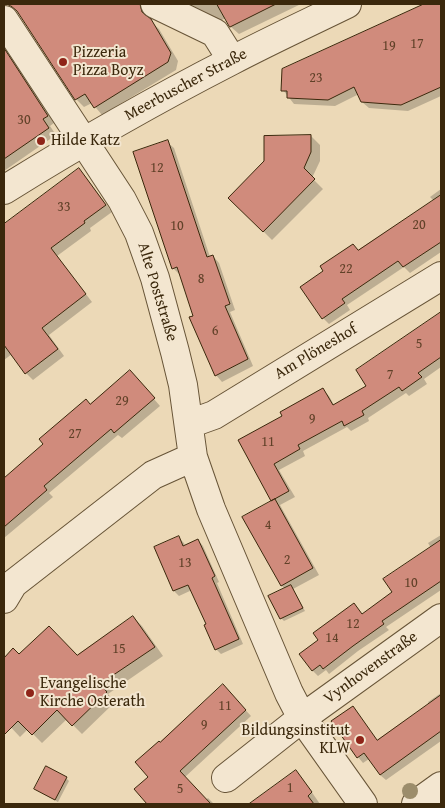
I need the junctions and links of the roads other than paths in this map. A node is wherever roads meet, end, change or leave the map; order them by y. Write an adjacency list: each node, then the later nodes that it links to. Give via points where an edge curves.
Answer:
1 (155, 4): 4 (street, via 215,33)
2 (347, 4): 4 (street, Meerbuscher Straße)
3 (4, 20): 5 (street, Alte Poststraße)
4 (232, 60): 5 (street, Meerbuscher Straße)
5 (84, 141): 6 (street, Meerbuscher Straße); 8 (street, Alte Poststraße, via 122,200 155,278 183,385)
6 (4, 190)
7 (441, 276): 8 (street, Am Plöneshof, via 214,415)
8 (189, 424): 9 (street, Alte Poststraße)
9 (193, 457): 10 (street, via 153,475 12,584); 12 (street, Alte Poststraße, via 214,518)
10 (4, 599)
11 (441, 618): 12 (street, Vynhovenstraße)
12 (302, 718): 13 (street); 15 (street, Alte Poststraße)
13 (226, 778)
14 (441, 786): 16 (street)
15 (363, 804)
16 (416, 804)

